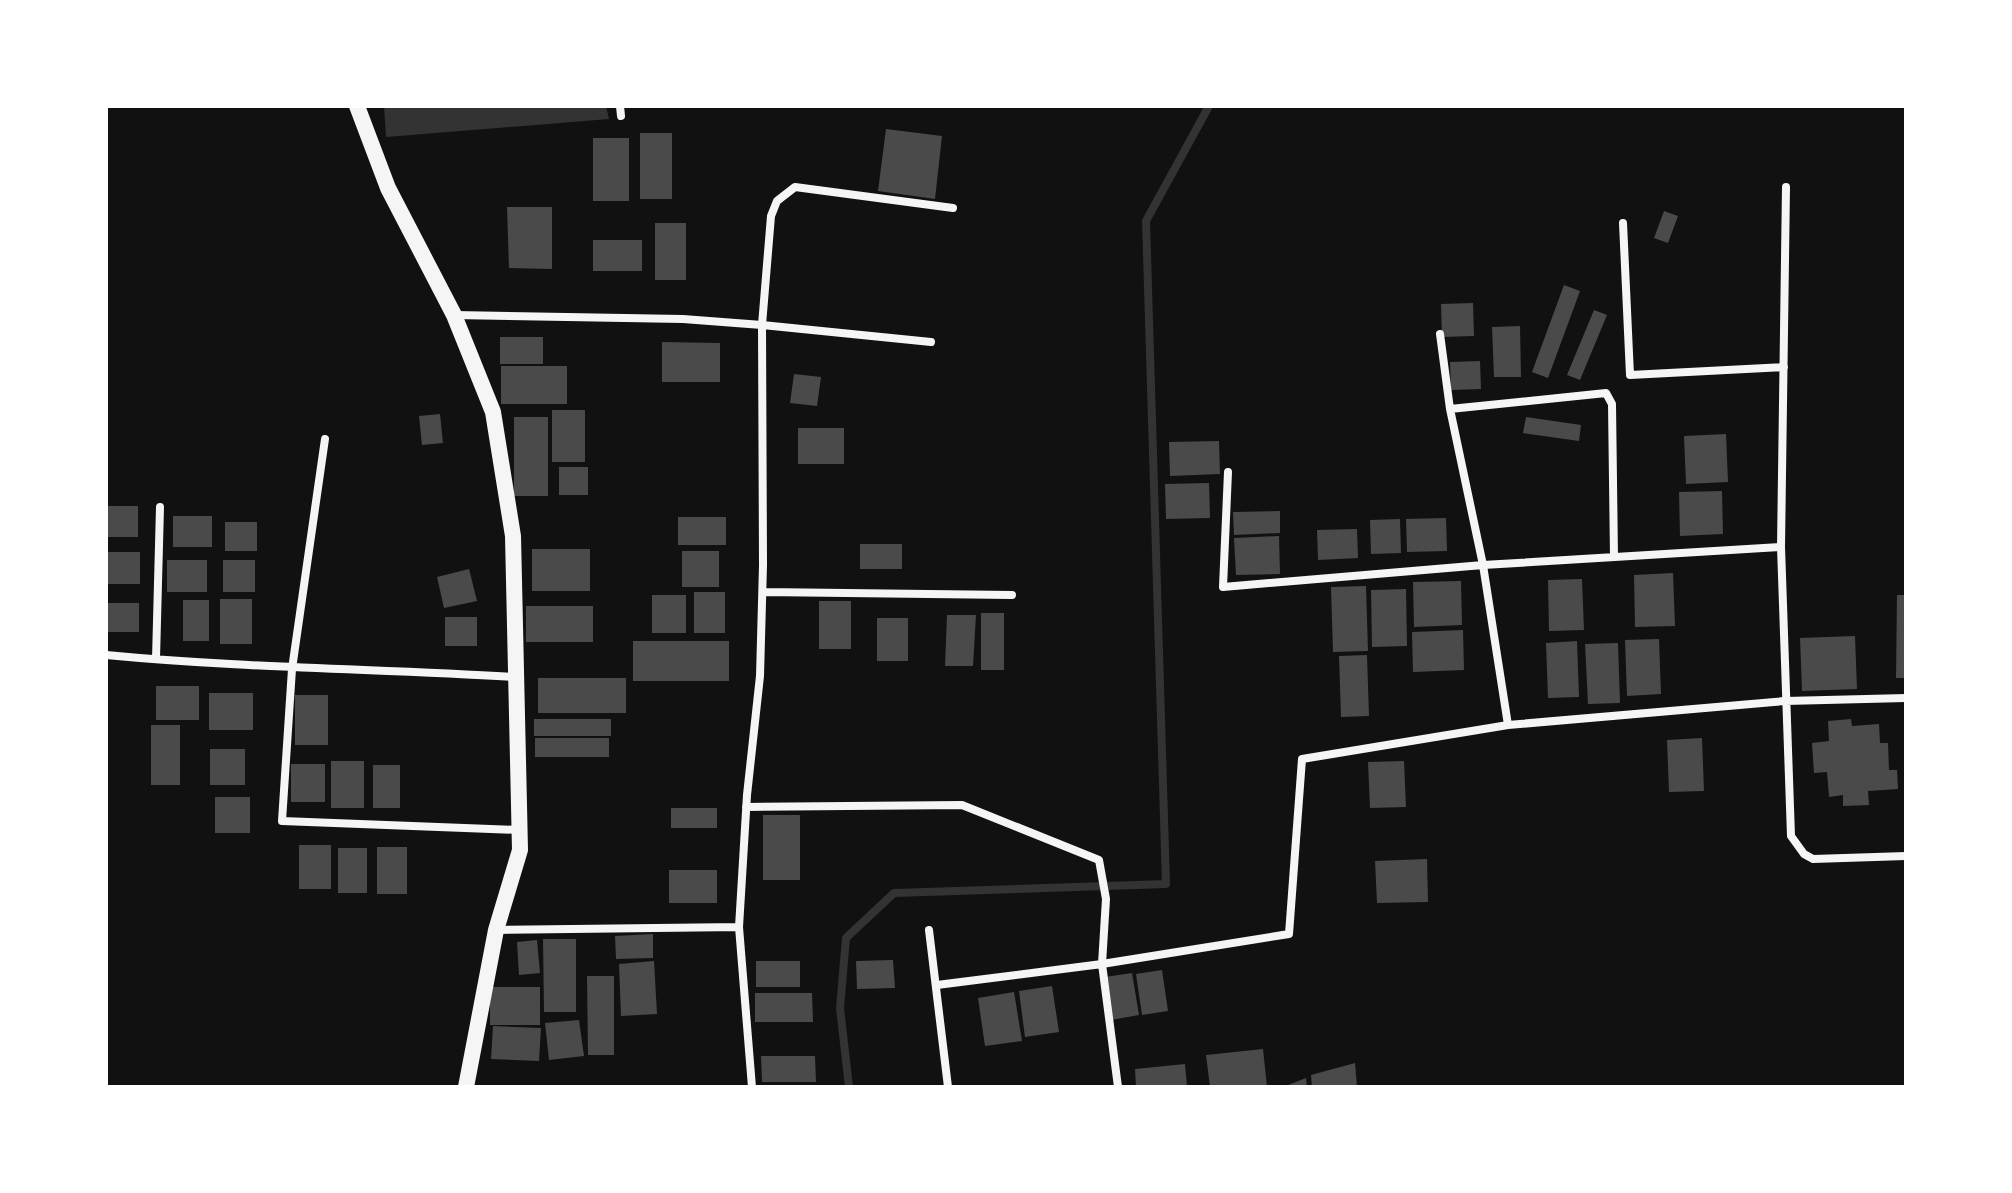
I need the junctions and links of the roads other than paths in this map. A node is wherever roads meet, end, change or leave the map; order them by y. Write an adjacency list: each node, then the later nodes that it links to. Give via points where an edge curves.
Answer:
1 (357, 106): 7 (main road, via 388,188)
2 (620, 106): 3 (street)
3 (621, 116)
4 (1786, 187): 11 (street)
5 (953, 208): 8 (street, via 795,187 785,191 771,216)
6 (1623, 223): 11 (street, via 1630,375)
7 (454, 315): 8 (street); 24 (main road, via 493,412 513,536)
8 (762, 325): 10 (street); 19 (street)
9 (1440, 334): 12 (street)
10 (931, 342)
11 (1784, 367): 16 (street)
12 (1450, 409): 17 (street, via 1606,393 1612,404); 18 (street)
13 (325, 439): 23 (street)
14 (1228, 472): 18 (street, via 1223,587)
15 (160, 507): 22 (street)
16 (1781, 547): 17 (street); 26 (street)
17 (1614, 557): 18 (street)
18 (1483, 565): 27 (street)
19 (763, 592): 20 (street); 28 (street)
20 (1012, 595)
21 (106, 655): 22 (street)
22 (156, 659): 23 (street)
23 (292, 669): 24 (street); 29 (street, via 282,821)
24 (516, 677): 29 (main road)
25 (1906, 698): 26 (street)
26 (1785, 701): 27 (street); 30 (street, via 1791,836 1796,845 1813,859)
27 (1508, 725): 34 (street, via 1302,759 1289,934)
28 (746, 807): 31 (street); 34 (street, via 962,805 1099,860 1106,899)
29 (519, 830): 32 (main road, via 520,850)
30 (1906, 856)
31 (739, 927): 32 (street); 37 (street)
32 (496, 930): 36 (main road)
33 (929, 930): 35 (street)
34 (1102, 964): 35 (street); 39 (street)
35 (937, 985): 38 (street)
36 (466, 1087)
37 (752, 1087)
38 (948, 1087)
39 (1118, 1087)

